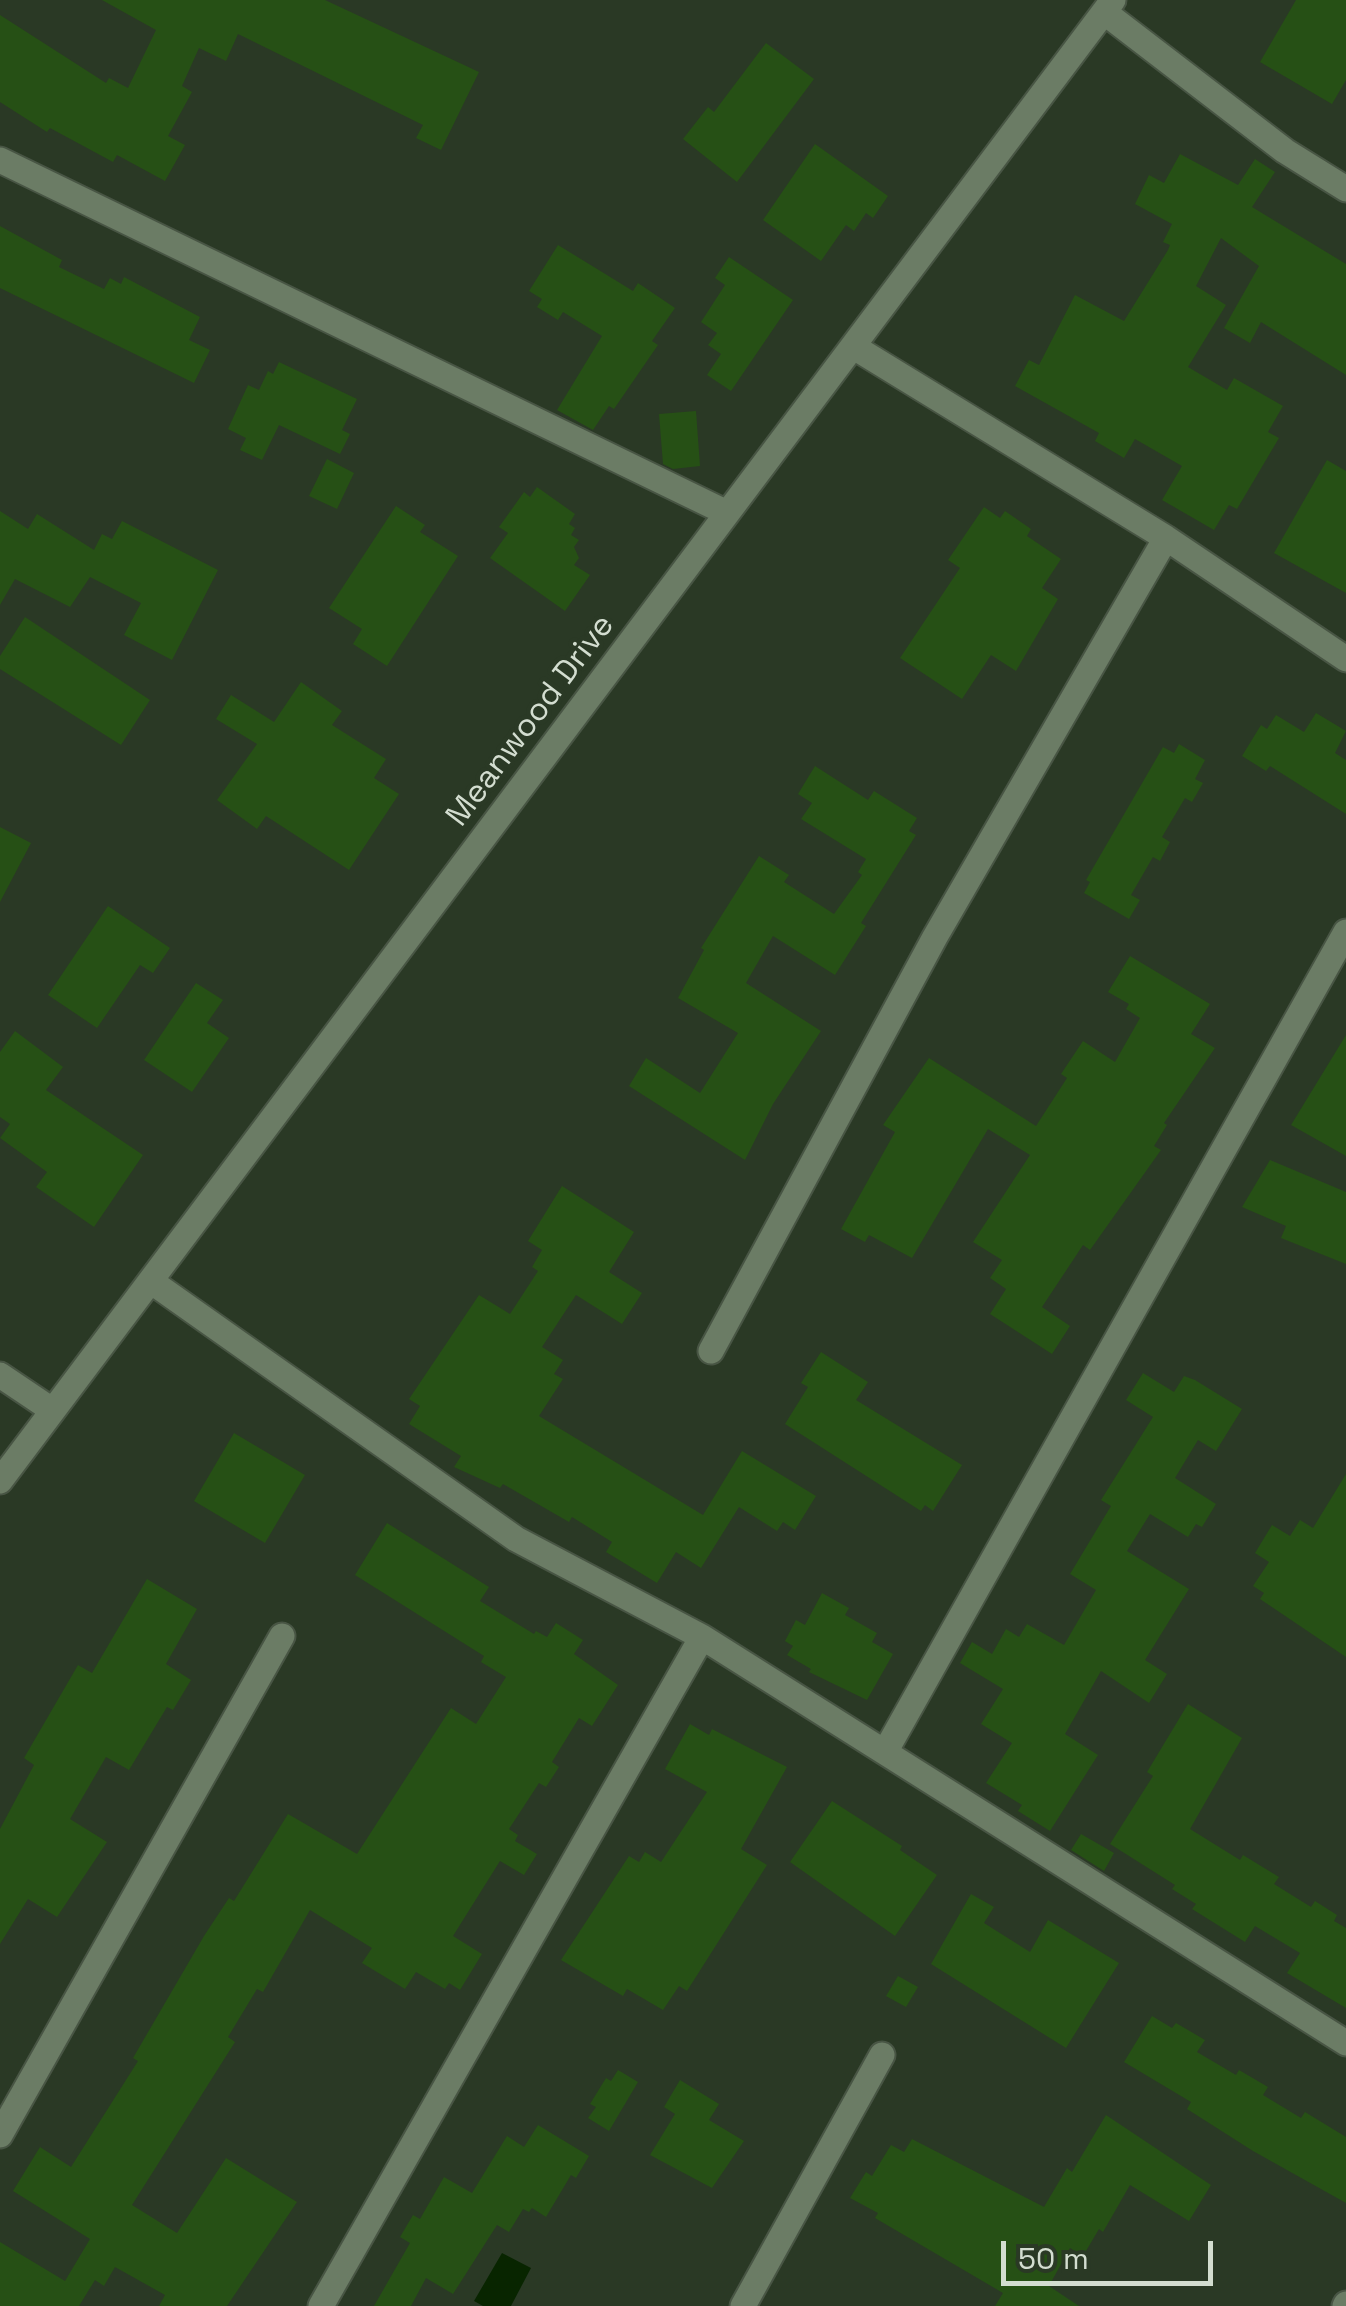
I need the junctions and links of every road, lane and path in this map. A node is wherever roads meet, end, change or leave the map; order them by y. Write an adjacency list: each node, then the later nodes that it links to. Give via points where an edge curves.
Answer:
1 (1108, 6): 3 (street, via 1285,151); 4 (street, Meanwood Drive)
2 (0, 160): 5 (street)
3 (1346, 189)
4 (854, 347): 5 (street, Meanwood Drive); 6 (street)
5 (727, 514): 9 (street, Meanwood Drive)
6 (1166, 538): 7 (street); 10 (street, via 935,937)
7 (1346, 658)
8 (1346, 932): 16 (street)
9 (152, 1282): 12 (street, Meanwood Drive); 15 (street, via 516,1538)
10 (712, 1351)
11 (0, 1376): 12 (street)
12 (52, 1410): 13 (street, Meanwood Drive)
13 (0, 1481)
14 (282, 1636): 19 (street)
15 (702, 1638): 16 (street); 20 (street)
16 (885, 1752): 17 (street)
17 (1346, 2043)
18 (882, 2056): 21 (street)
19 (0, 2135)
20 (321, 2306)
21 (742, 2306)

